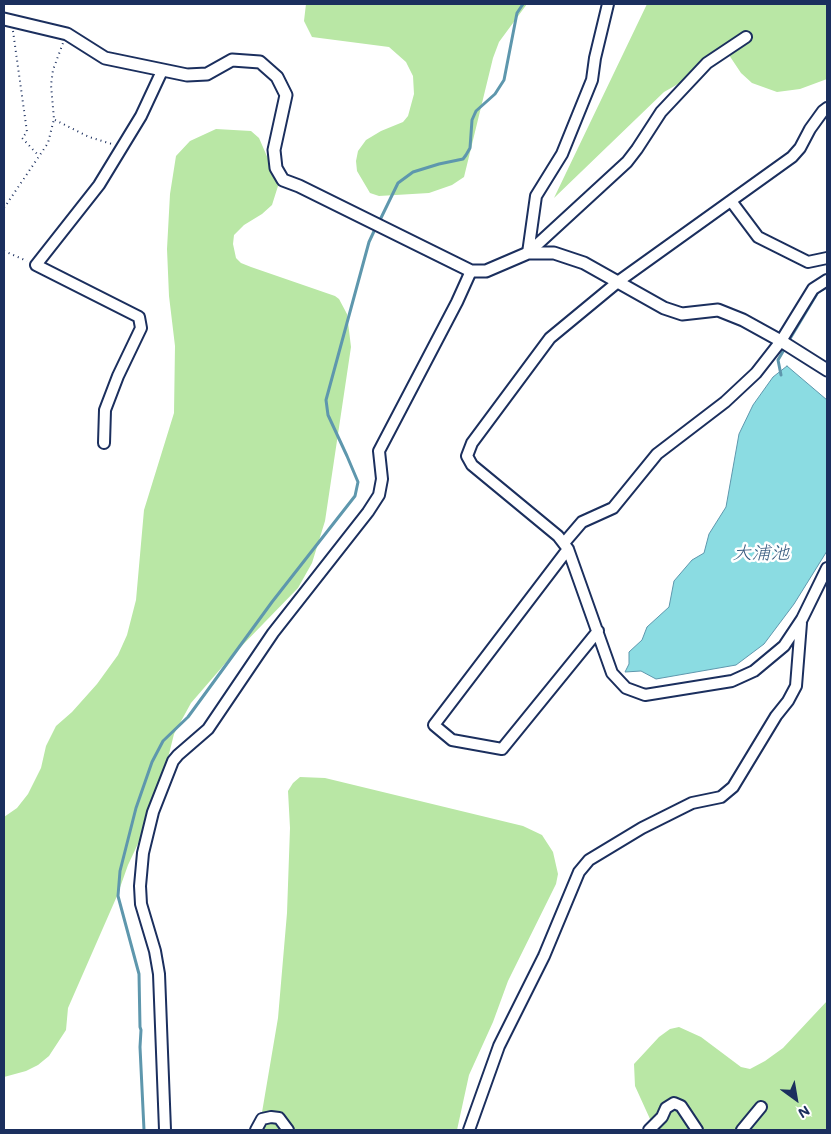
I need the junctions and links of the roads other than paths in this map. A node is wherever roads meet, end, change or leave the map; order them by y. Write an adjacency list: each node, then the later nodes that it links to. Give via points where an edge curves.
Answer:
1 (608, 4): 7 (street, via 592,80 562,154 536,196)
2 (9, 20): 4 (street, via 67,34 105,58)
3 (746, 36): 7 (street, via 707,63 661,112 627,162)
4 (162, 70): 9 (street, via 187,75 207,74 232,60 260,62 277,77 286,95 274,150 276,168 283,180); 14 (street, via 141,116 99,185 36,265 139,317 140,328 106,410)
5 (827, 108): 6 (street, via 792,157)
6 (731, 201): 8 (street, via 758,237 808,262); 11 (street)
7 (528, 253): 9 (street, via 486,271); 11 (street, via 554,253 584,263)
8 (827, 258)
9 (471, 271): 20 (street, via 379,451 382,479 378,495 274,633 208,729 173,761 153,812 143,853 140,886 141,904 159,974)
10 (827, 280): 12 (street, via 813,289)
11 (619, 281): 12 (street, via 664,308 682,314 718,310 744,320); 15 (street, via 550,338 472,443 468,456 472,465)
12 (781, 341): 13 (street); 15 (street, via 756,373 725,402 657,454 613,508 582,522)
13 (827, 370)
14 (104, 442)
15 (566, 546): 18 (street); 18 (street, via 434,725 452,740 502,750)
16 (827, 568): 17 (street)
17 (802, 619): 18 (street, via 784,646 754,671 732,681 645,694 626,688 612,673); 23 (street, via 796,686 733,787 721,797 692,803 642,828 589,860 579,872 544,956 499,1046)
18 (598, 631)
19 (761, 1107): 26 (street)
20 (165, 1130)
21 (256, 1130): 22 (street, via 262,1119 271,1117 279,1118)
22 (288, 1130)
23 (469, 1130)
24 (649, 1130): 25 (street, via 674,1103 680,1106)
25 (697, 1130)
26 (742, 1130)

